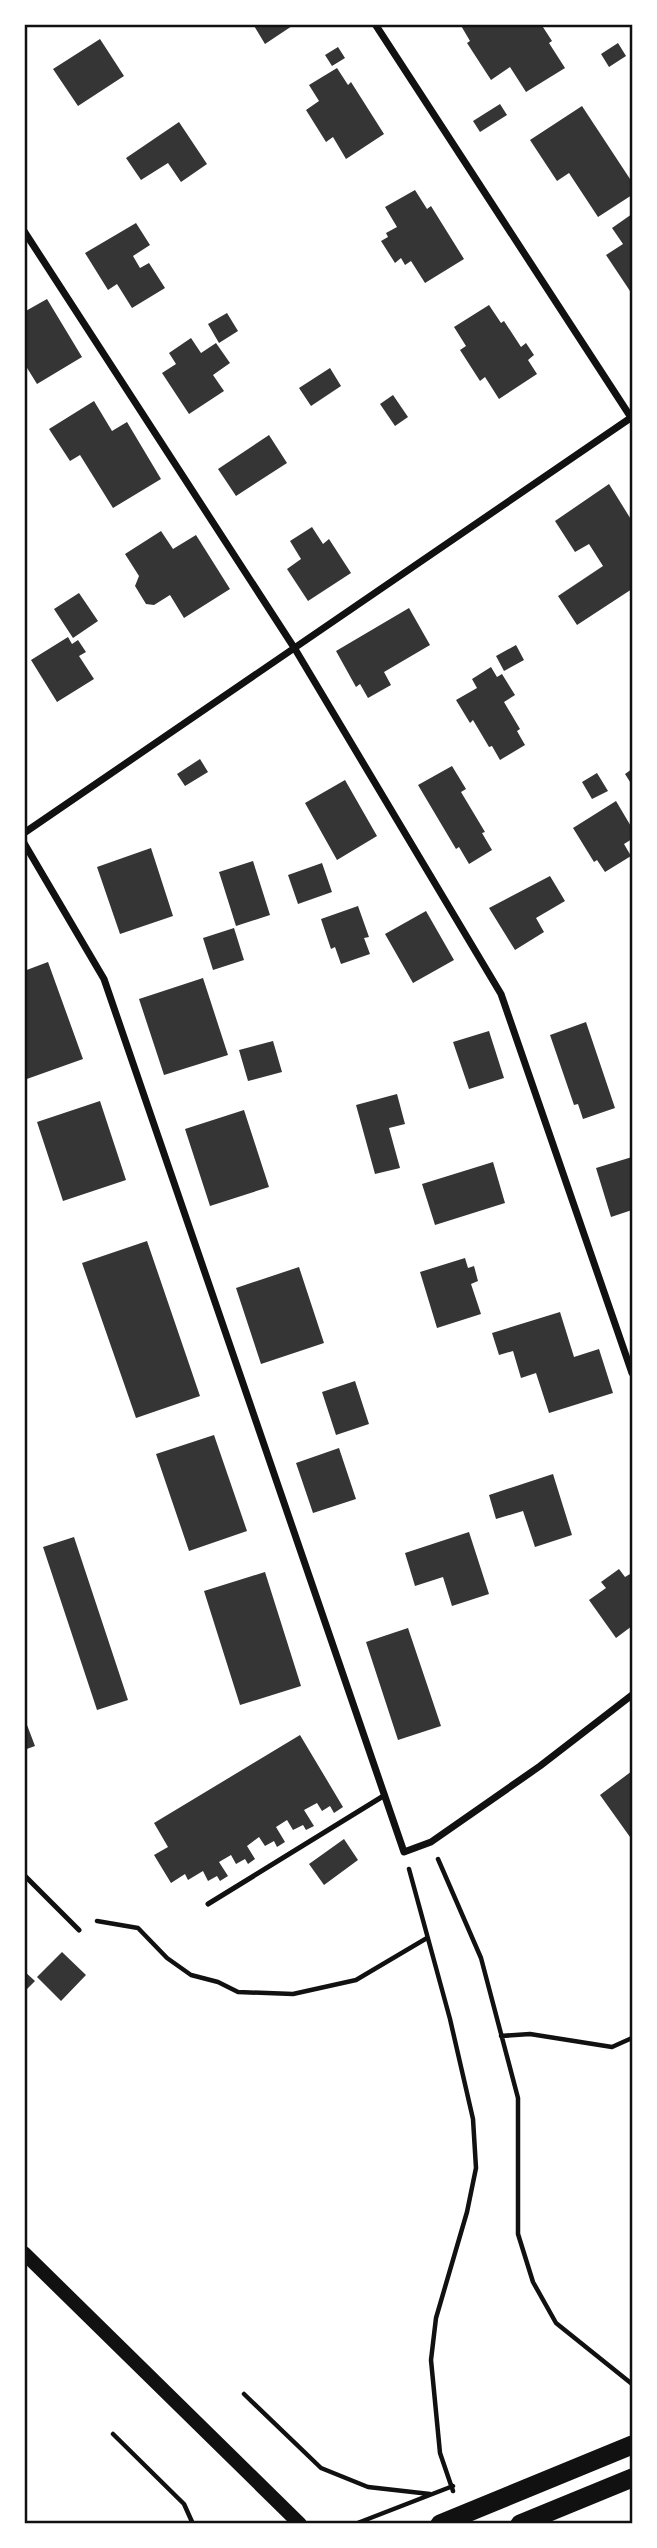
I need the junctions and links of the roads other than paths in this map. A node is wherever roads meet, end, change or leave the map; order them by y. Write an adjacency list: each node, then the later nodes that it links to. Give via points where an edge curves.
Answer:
1 (375, 24): 3 (street)
2 (24, 231): 4 (street)
3 (632, 418): 4 (street)
4 (295, 649): 5 (street); 7 (street, via 501,994)
5 (24, 833)
6 (24, 844): 9 (street, via 104,979)
7 (632, 1373)
8 (632, 1695): 9 (street, via 431,1842 404,1852)
9 (385, 1795): 11 (lane)
10 (24, 1875): 12 (lane)
11 (208, 1904)
12 (79, 1930)
13 (24, 2253): 16 (main road)
14 (632, 2445): 17 (highway)
15 (632, 2478): 18 (highway)
16 (300, 2524)
17 (440, 2524)
18 (520, 2524)

